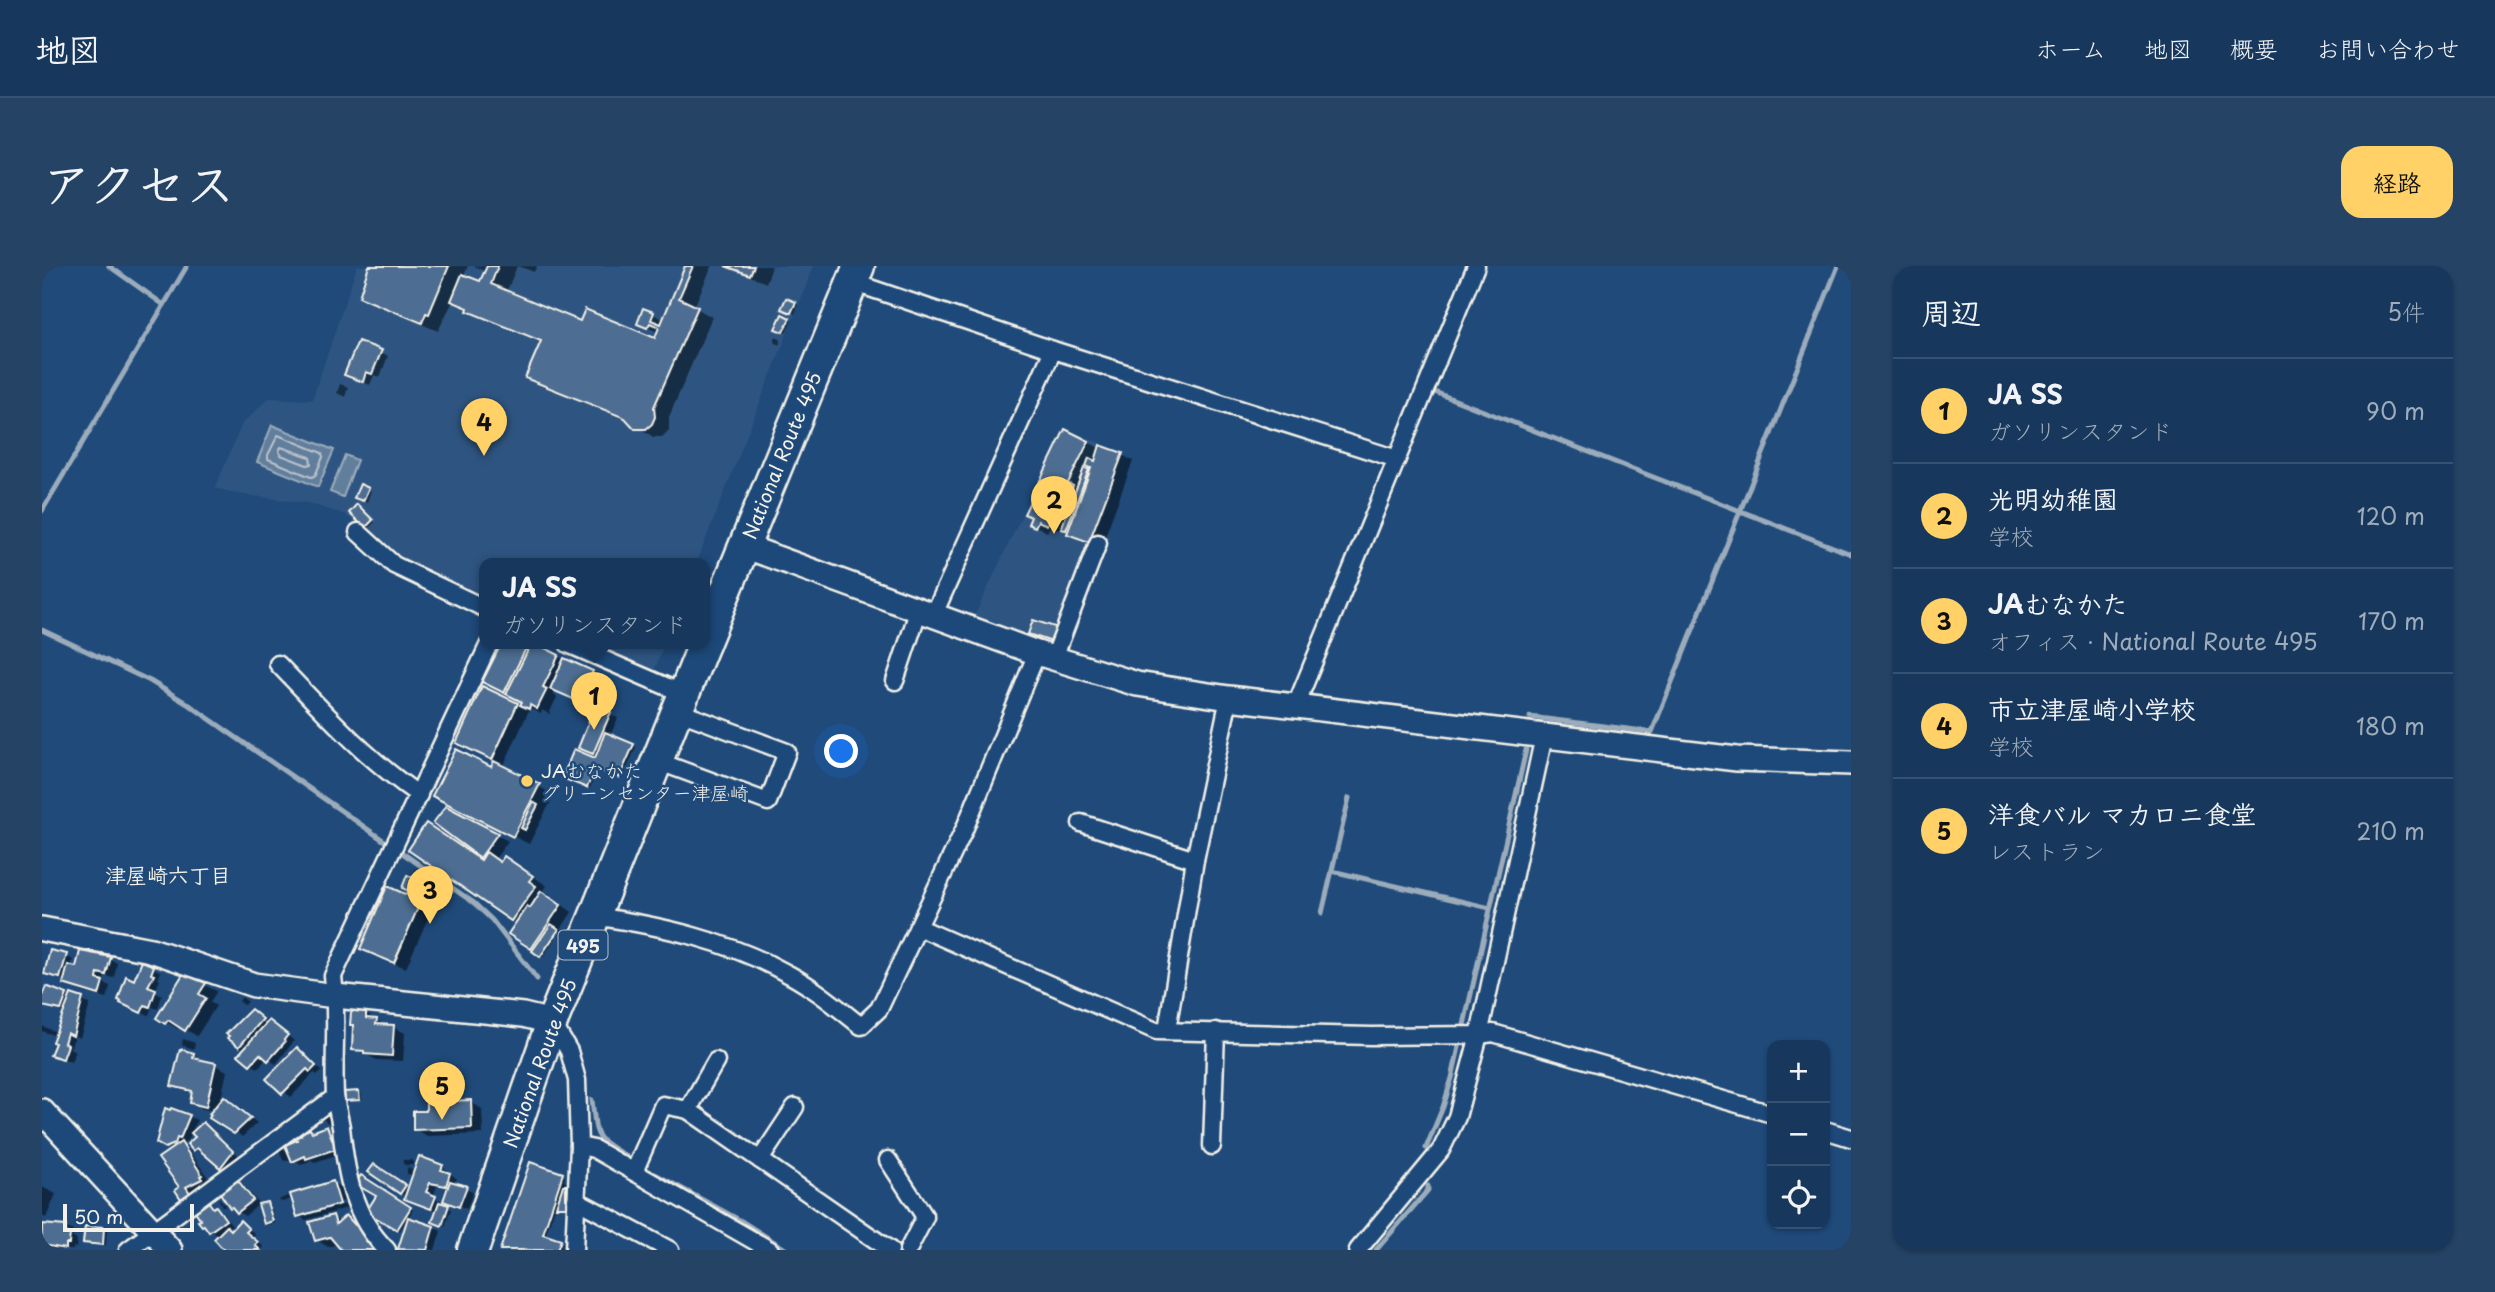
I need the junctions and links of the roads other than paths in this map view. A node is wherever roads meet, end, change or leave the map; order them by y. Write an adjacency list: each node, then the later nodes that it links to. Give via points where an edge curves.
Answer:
1 (1476, 266): 4 (street)
2 (856, 274): 3 (street); 7 (highway, National Route 495 / 495)
3 (1053, 350): 4 (street); 9 (street)
4 (1397, 459): 19 (street)
5 (358, 533): 8 (street, via 394,565)
6 (1098, 543): 14 (street)
7 (744, 546): 9 (street); 10 (highway, National Route 495 / 495)
8 (479, 606)
9 (926, 611): 14 (street); 16 (street)
10 (710, 629)
11 (487, 649): 23 (street)
12 (577, 649): 18 (street)
13 (702, 649): 18 (highway, National Route 495 / 495)
14 (1045, 656): 17 (street, via 1138,684); 27 (street)
15 (278, 664): 23 (street, via 337,725)
16 (895, 681)
17 (1230, 698): 19 (street); 25 (street)
18 (680, 703): 21 (highway, National Route 495 / 495); 21 (street, via 787,752 768,802)
19 (1296, 705): 20 (street)
20 (1544, 736): 22 (street, via 1737,759); 33 (street)
21 (657, 761): 26 (highway, National Route 495 / 495)
22 (1851, 763)
23 (419, 795): 29 (street, via 333,976)
24 (1081, 823): 25 (street)
25 (1195, 860): 31 (street)
26 (594, 916): 27 (street, via 700,937 746,954 790,975 861,1026 879,1009); 30 (highway, National Route 495 / 495)
27 (918, 927): 31 (street, via 1156,1031)
28 (42, 929): 29 (street, via 150,950 254,985)
29 (335, 996): 30 (street, via 523,1015); 35 (street)
30 (552, 1022): 42 (street, via 569,1051 577,1080); 52 (highway, National Route 495 / 495)
31 (1167, 1030): 32 (street)
32 (1216, 1031): 33 (street); 43 (street)
33 (1479, 1035): 39 (street, via 1493,1033); 58 (street, via 1457,1117 1441,1150)
34 (716, 1061): 37 (street)
35 (335, 1097): 48 (street); 51 (street, via 354,1200)
36 (795, 1107): 44 (street)
37 (688, 1110): 44 (street); 46 (street, via 663,1105)
38 (42, 1111): 48 (street)
39 (1767, 1113)
40 (1830, 1132): 41 (street)
41 (1851, 1138)
42 (579, 1146): 46 (street, via 594,1149); 47 (street)
43 (1212, 1146)
44 (760, 1160): 56 (street)
45 (888, 1160): 57 (street, via 925,1216)
46 (634, 1172): 55 (street)
47 (576, 1200): 53 (street); 54 (street)
48 (153, 1232): 49 (street); 50 (street)
49 (128, 1250)
50 (170, 1250)
51 (387, 1250)
52 (473, 1250)
53 (574, 1250)
54 (670, 1250)
55 (771, 1250)
56 (890, 1250)
57 (908, 1250)
58 (1358, 1250)

